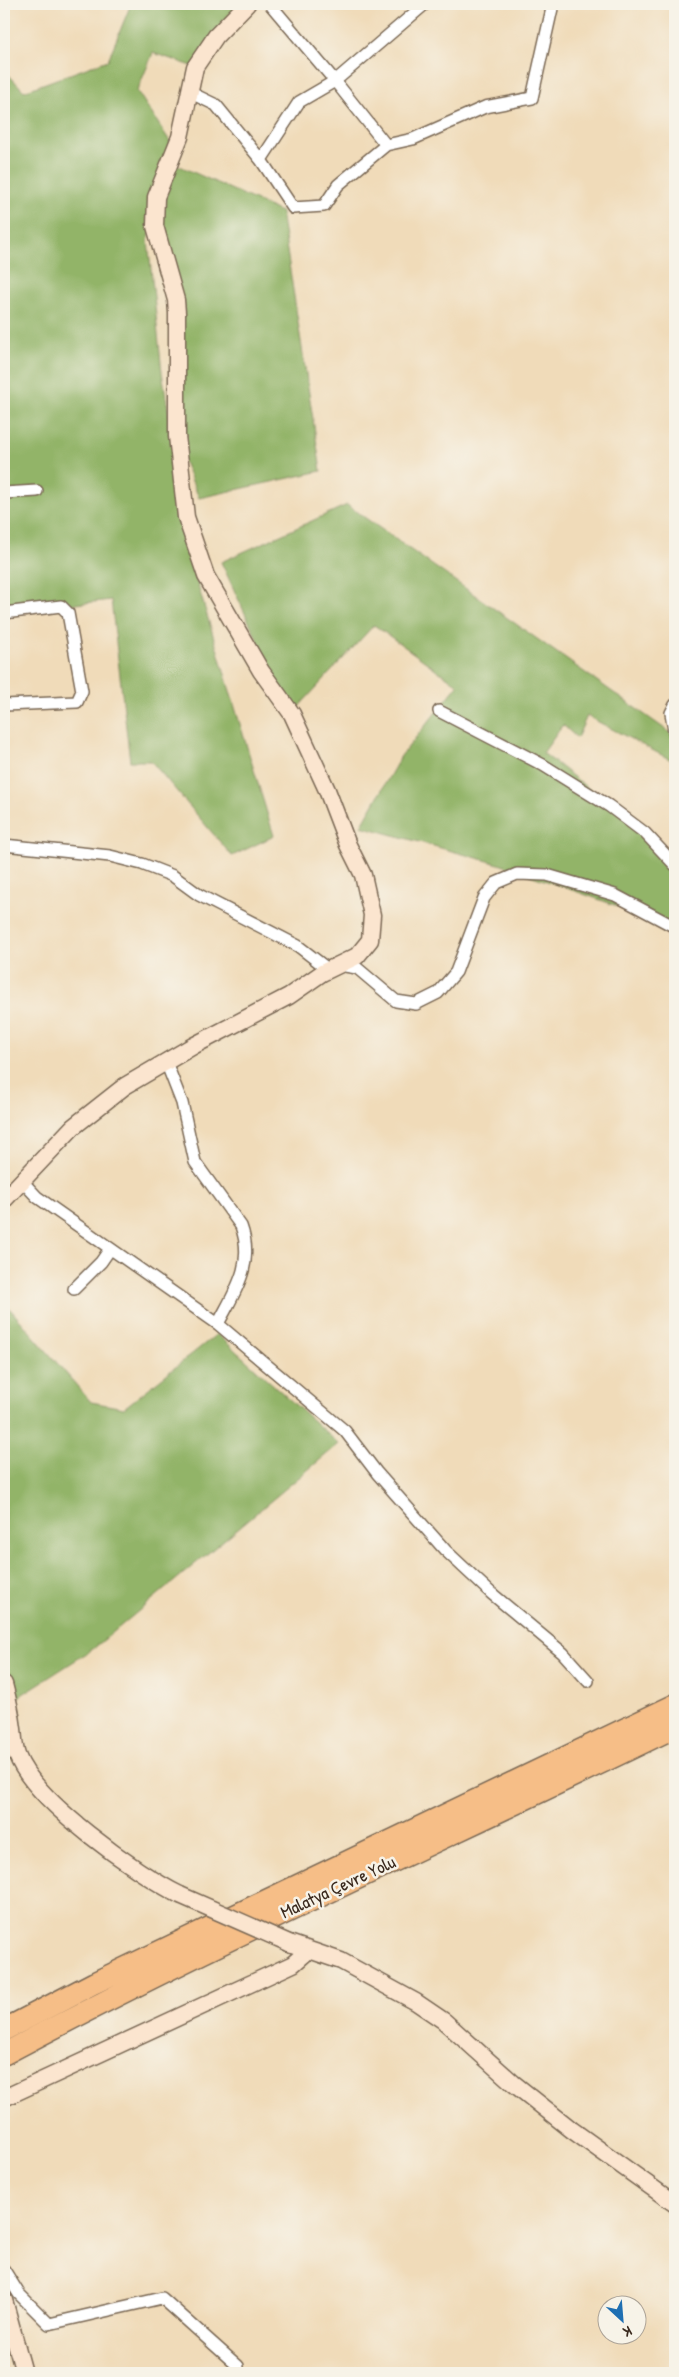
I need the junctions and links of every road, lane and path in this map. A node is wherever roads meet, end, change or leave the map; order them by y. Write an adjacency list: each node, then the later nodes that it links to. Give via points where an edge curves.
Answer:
1 (247, 4): 6 (street, via 216,36 195,67)
2 (270, 4): 5 (street)
3 (426, 4): 5 (street)
4 (553, 4): 7 (street, via 532,98 485,107 413,139)
5 (335, 81): 7 (street); 8 (street, via 299,102)
6 (189, 92): 8 (street, via 216,105); 20 (street, via 180,138 156,197 155,226 176,300 177,436 186,517 206,576 261,671 292,714 328,790 363,875 372,915)
7 (386, 145): 8 (street, via 338,185 324,206 293,208)
8 (261, 160)
9 (37, 491): 10 (street)
10 (4, 493)
11 (4, 613): 13 (street, via 61,606 68,613 82,691 78,702)
12 (675, 705): 15 (street, via 671,712)
13 (4, 706)
14 (439, 711): 17 (street, via 543,765 609,806 645,833)
15 (675, 736)
16 (4, 845): 21 (street, via 110,856 150,867 173,876 199,895)
17 (675, 865)
18 (675, 926): 19 (street); 22 (street, via 615,895 547,875 517,874 496,883 484,898 456,972 438,993 416,1004 396,1001)
19 (675, 938)
20 (370, 940): 21 (street, via 357,956); 22 (street, via 364,960)
21 (334, 968): 22 (street, via 356,968); 23 (street)
22 (366, 975)
23 (166, 1062): 24 (street, via 125,1086 73,1127); 28 (street, via 182,1103 195,1162 241,1226 245,1238 247,1250 240,1281)
24 (20, 1180): 25 (street); 26 (street, via 37,1197)
25 (4, 1200)
26 (110, 1249): 27 (street); 28 (street)
27 (74, 1289)
28 (218, 1324): 29 (street, via 345,1431 377,1473 445,1550 490,1593 563,1654)
29 (588, 1682)
30 (4, 1684): 33 (street, bridge, via 17,1754 30,1780 94,1839 161,1886)
31 (675, 1704): 34 (highway, Malatya Çevre Yolu, via 94,1983)
32 (675, 1727): 35 (highway, Malatya Çevre Yolu, via 292,1908)
33 (309, 1950): 36 (street, via 293,1964); 37 (street, via 341,1961 444,2021 572,2130)
34 (4, 2030)
35 (4, 2054)
36 (4, 2098)
37 (675, 2204)
38 (4, 2270): 40 (street, via 19,2294 49,2324 162,2298)
39 (4, 2300): 41 (street)
40 (238, 2366)
41 (24, 2373)

